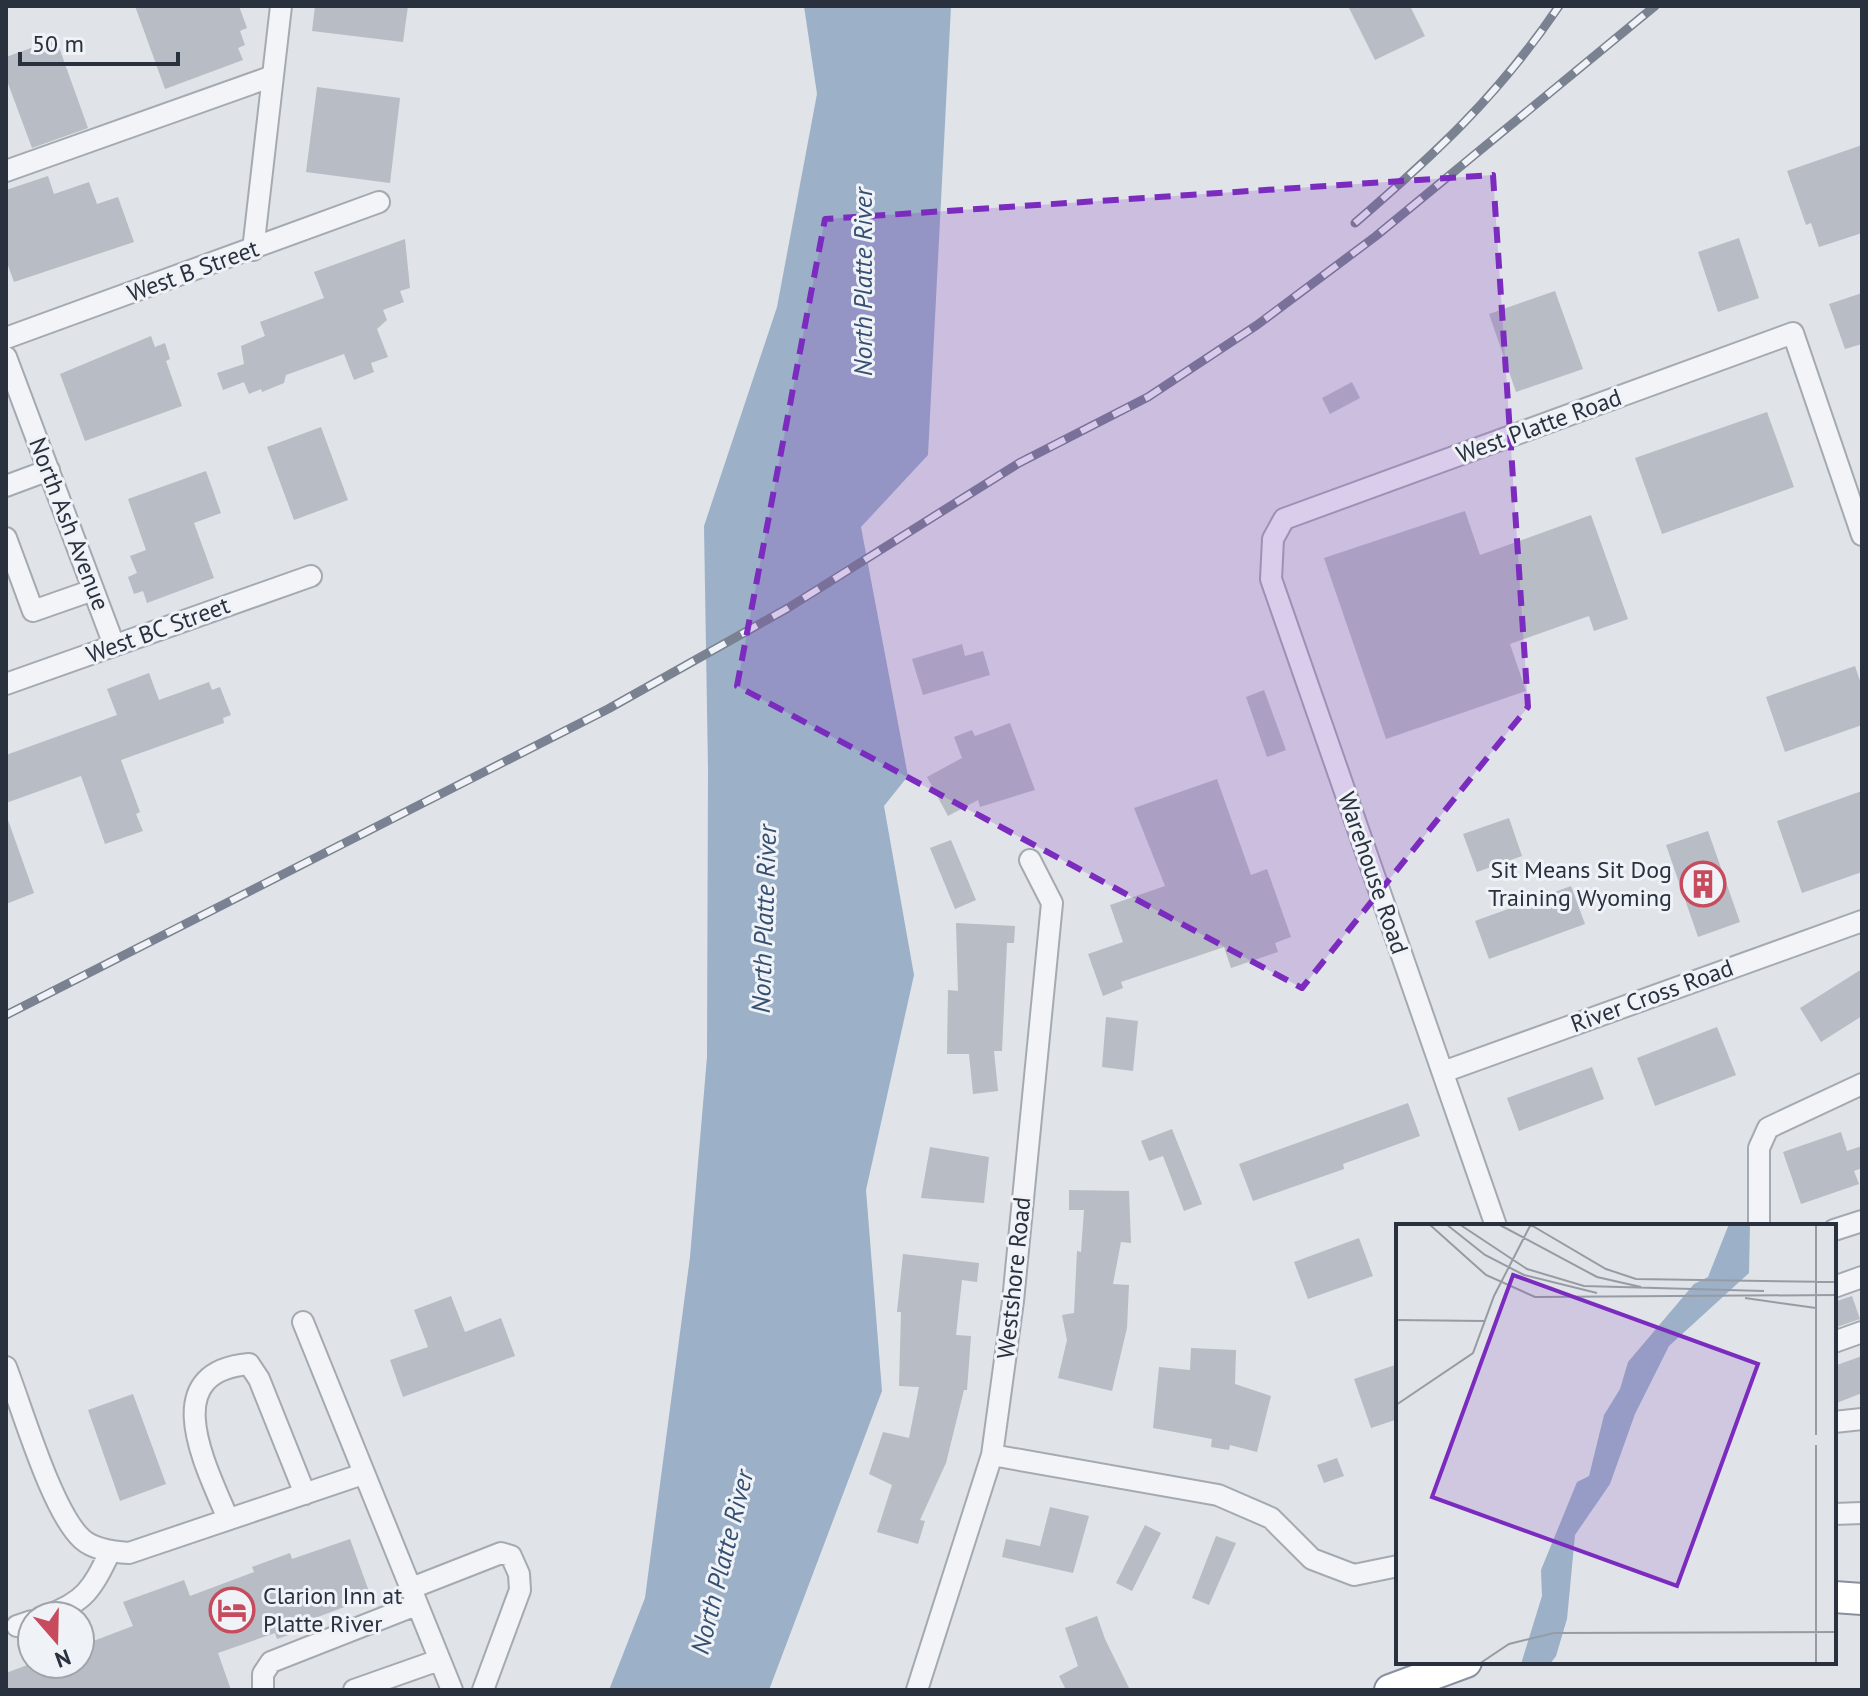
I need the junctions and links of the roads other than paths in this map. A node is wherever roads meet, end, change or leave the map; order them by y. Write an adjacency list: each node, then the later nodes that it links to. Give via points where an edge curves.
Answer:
1 (281, 6): 2 (street)
2 (273, 76): 3 (street); 5 (street)
3 (6, 171)
4 (379, 202): 5 (street, West B Street)
5 (253, 250): 6 (street, West B Street)
6 (6, 338)
7 (6, 357): 8 (street, North Ash Avenue)
8 (49, 470): 9 (street); 14 (street, North Ash Avenue)
9 (6, 486)
10 (1284, 519): 11 (street, West Platte Road, via 1793,333); 19 (street, Warehouse Road, via 1273,539 1271,579)
11 (1862, 535)
12 (6, 538): 14 (street, via 33,611)
13 (311, 576): 15 (street, West BC Street)
14 (93, 590): 15 (street, North Ash Avenue)
15 (114, 645): 16 (street, West BC Street)
16 (6, 684)
17 (1030, 860): 33 (street, Westshore Road, via 1052,903 1013,1301)
18 (1862, 921): 19 (street, River Cross Road)
19 (1443, 1072): 22 (street, Warehouse Road)
20 (1862, 1084): 23 (street, via 1768,1128 1759,1148)
21 (1862, 1221): 24 (street)
22 (1495, 1224)
23 (1759, 1224)
24 (1836, 1229)
25 (1862, 1277): 26 (street)
26 (1836, 1286)
27 (303, 1322): 34 (street)
28 (1862, 1332): 29 (street)
29 (1836, 1341)
30 (6, 1367): 39 (street, via 62,1513 83,1540)
31 (1862, 1419): 32 (street)
32 (1836, 1422)
33 (992, 1455): 40 (street, via 1218,1495 1271,1518 1312,1559 1354,1575); 51 (street, Westshore Road)
34 (363, 1474): 35 (street); 41 (street)
35 (305, 1494): 38 (street); 38 (street, via 259,1379 249,1364 230,1366 214,1372 192,1417)
36 (1862, 1513): 37 (street)
37 (1836, 1514)
38 (228, 1519): 39 (street, via 129,1553)
39 (110, 1552): 44 (street)
40 (1396, 1566)
41 (412, 1597): 45 (street); 47 (street, via 271,1662 263,1674); 50 (street, via 501,1553 511,1556 520,1590)
42 (1836, 1597): 43 (highway)
43 (1862, 1599)
44 (81, 1600)
45 (439, 1660): 48 (street); 49 (street)
46 (1461, 1664): 52 (highway)
47 (263, 1690)
48 (354, 1690)
49 (452, 1690)
50 (483, 1690)
51 (917, 1690)
52 (1390, 1690)

